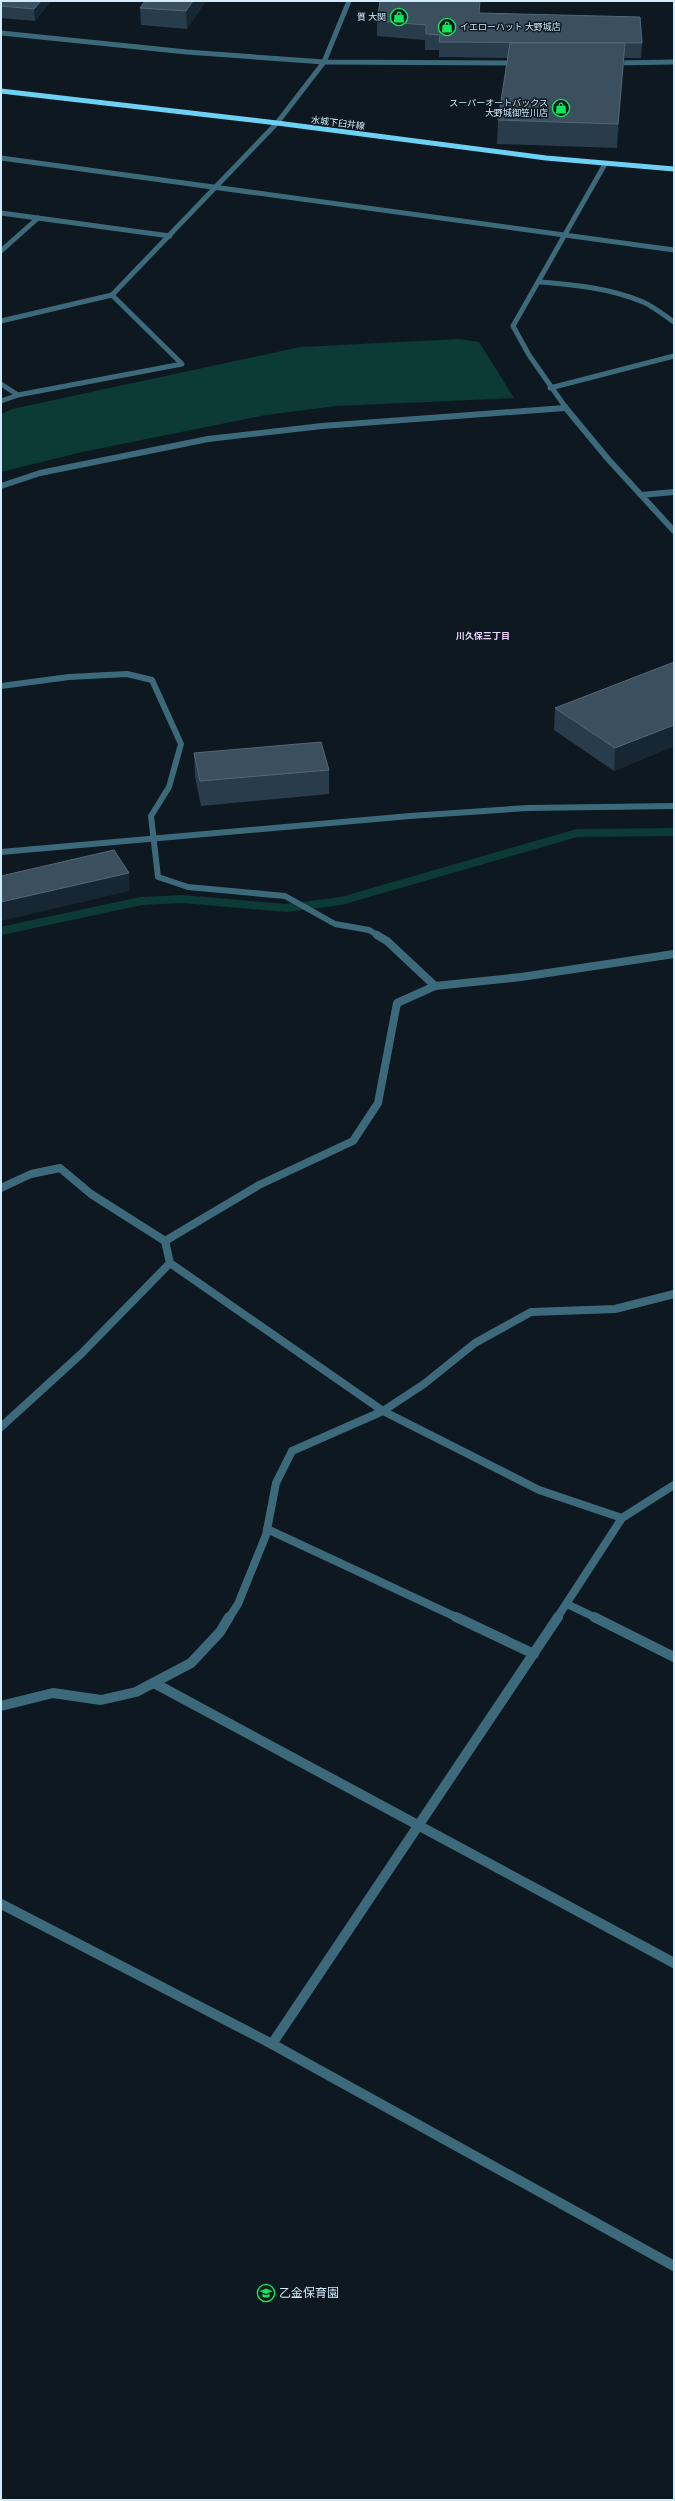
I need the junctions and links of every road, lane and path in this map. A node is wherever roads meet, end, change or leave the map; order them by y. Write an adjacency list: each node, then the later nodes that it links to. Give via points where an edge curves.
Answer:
1 (349, 1): 3 (street)
2 (1, 33): 3 (street, via 187,52)
3 (324, 62): 5 (street); 8 (street)
4 (674, 62): 6 (street)
5 (520, 63)
6 (605, 63)
7 (1, 91): 8 (main road, 水城下臼井線)
8 (277, 123): 10 (main road, 水城下臼井線); 12 (street)
9 (1, 158): 12 (street)
10 (605, 164): 11 (main road, 水城下臼井線); 15 (street)
11 (674, 169)
12 (217, 186): 15 (street); 16 (street)
13 (1, 213): 14 (street)
14 (38, 218): 16 (street); 18 (street)
15 (563, 235): 17 (street); 19 (street)
16 (170, 236): 20 (street)
17 (674, 250)
18 (1, 251)
19 (540, 282): 22 (street, via 590,286 612,292 644,302); 25 (street, via 512,326)
20 (112, 295): 21 (street); 26 (street, via 182,364)
21 (1, 321)
22 (674, 322)
23 (674, 356): 25 (street)
24 (1, 384): 26 (street)
25 (550, 388): 28 (street)
26 (18, 395): 27 (street)
27 (1, 401)
28 (565, 408): 29 (street, via 322,426 208,439 40,473); 31 (street)
29 (1, 486)
30 (674, 492): 31 (street)
31 (641, 495): 32 (street)
32 (674, 530)
33 (1, 686): 35 (street, via 69,677 127,674 152,680 181,744 169,787 151,816)
34 (674, 806): 35 (street, via 527,808)
35 (152, 838): 36 (street); 38 (street, via 158,877 188,886 286,896 335,924 369,930 387,942)
36 (1, 852)
37 (674, 954): 38 (street, via 522,977)
38 (435, 986): 40 (street, via 397,1003 378,1103 353,1141 259,1185)
39 (1, 1188): 40 (street, via 31,1174 60,1168 91,1194)
40 (165, 1241): 41 (street)
41 (170, 1263): 43 (street); 44 (street, via 81,1354)
42 (674, 1294): 43 (street, via 615,1309 531,1312 475,1342 424,1384)
43 (383, 1412): 46 (street, via 539,1490); 47 (street, via 292,1451 276,1482)
44 (1, 1427)
45 (674, 1485): 46 (street)
46 (622, 1518): 48 (street)
47 (267, 1529): 49 (street); 51 (street, via 238,1604 220,1632 191,1663)
48 (567, 1604): 49 (street); 50 (street)
49 (534, 1654): 53 (street)
50 (674, 1657)
51 (154, 1683): 52 (street, via 136,1692 101,1700 53,1693); 53 (street)
52 (1, 1706)
53 (417, 1826): 55 (street); 56 (street)
54 (1, 1904): 56 (street)
55 (674, 1963)
56 (272, 2044): 57 (street)
57 (674, 2266)

